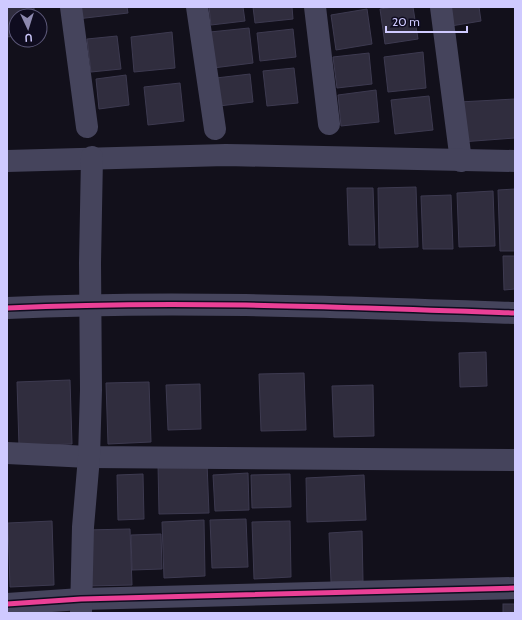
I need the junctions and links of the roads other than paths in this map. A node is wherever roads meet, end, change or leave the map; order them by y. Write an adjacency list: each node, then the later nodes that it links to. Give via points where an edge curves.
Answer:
1 (71, 7): 6 (street)
2 (197, 7): 7 (street)
3 (315, 7): 5 (street)
4 (441, 7): 10 (street)
5 (329, 124)
6 (87, 127)
7 (215, 129)
8 (92, 157): 9 (street); 10 (street, via 226,155); 12 (street)
9 (7, 161)
10 (461, 161): 11 (street)
11 (515, 162)
12 (91, 304): 13 (street); 14 (street, via 299,306); 16 (street)
13 (7, 308)
14 (515, 313)
15 (7, 453): 16 (street)
16 (89, 457): 17 (street); 20 (street, via 83,527)
17 (515, 460)
18 (515, 588): 20 (street)
19 (7, 604): 20 (street)
20 (81, 606)

